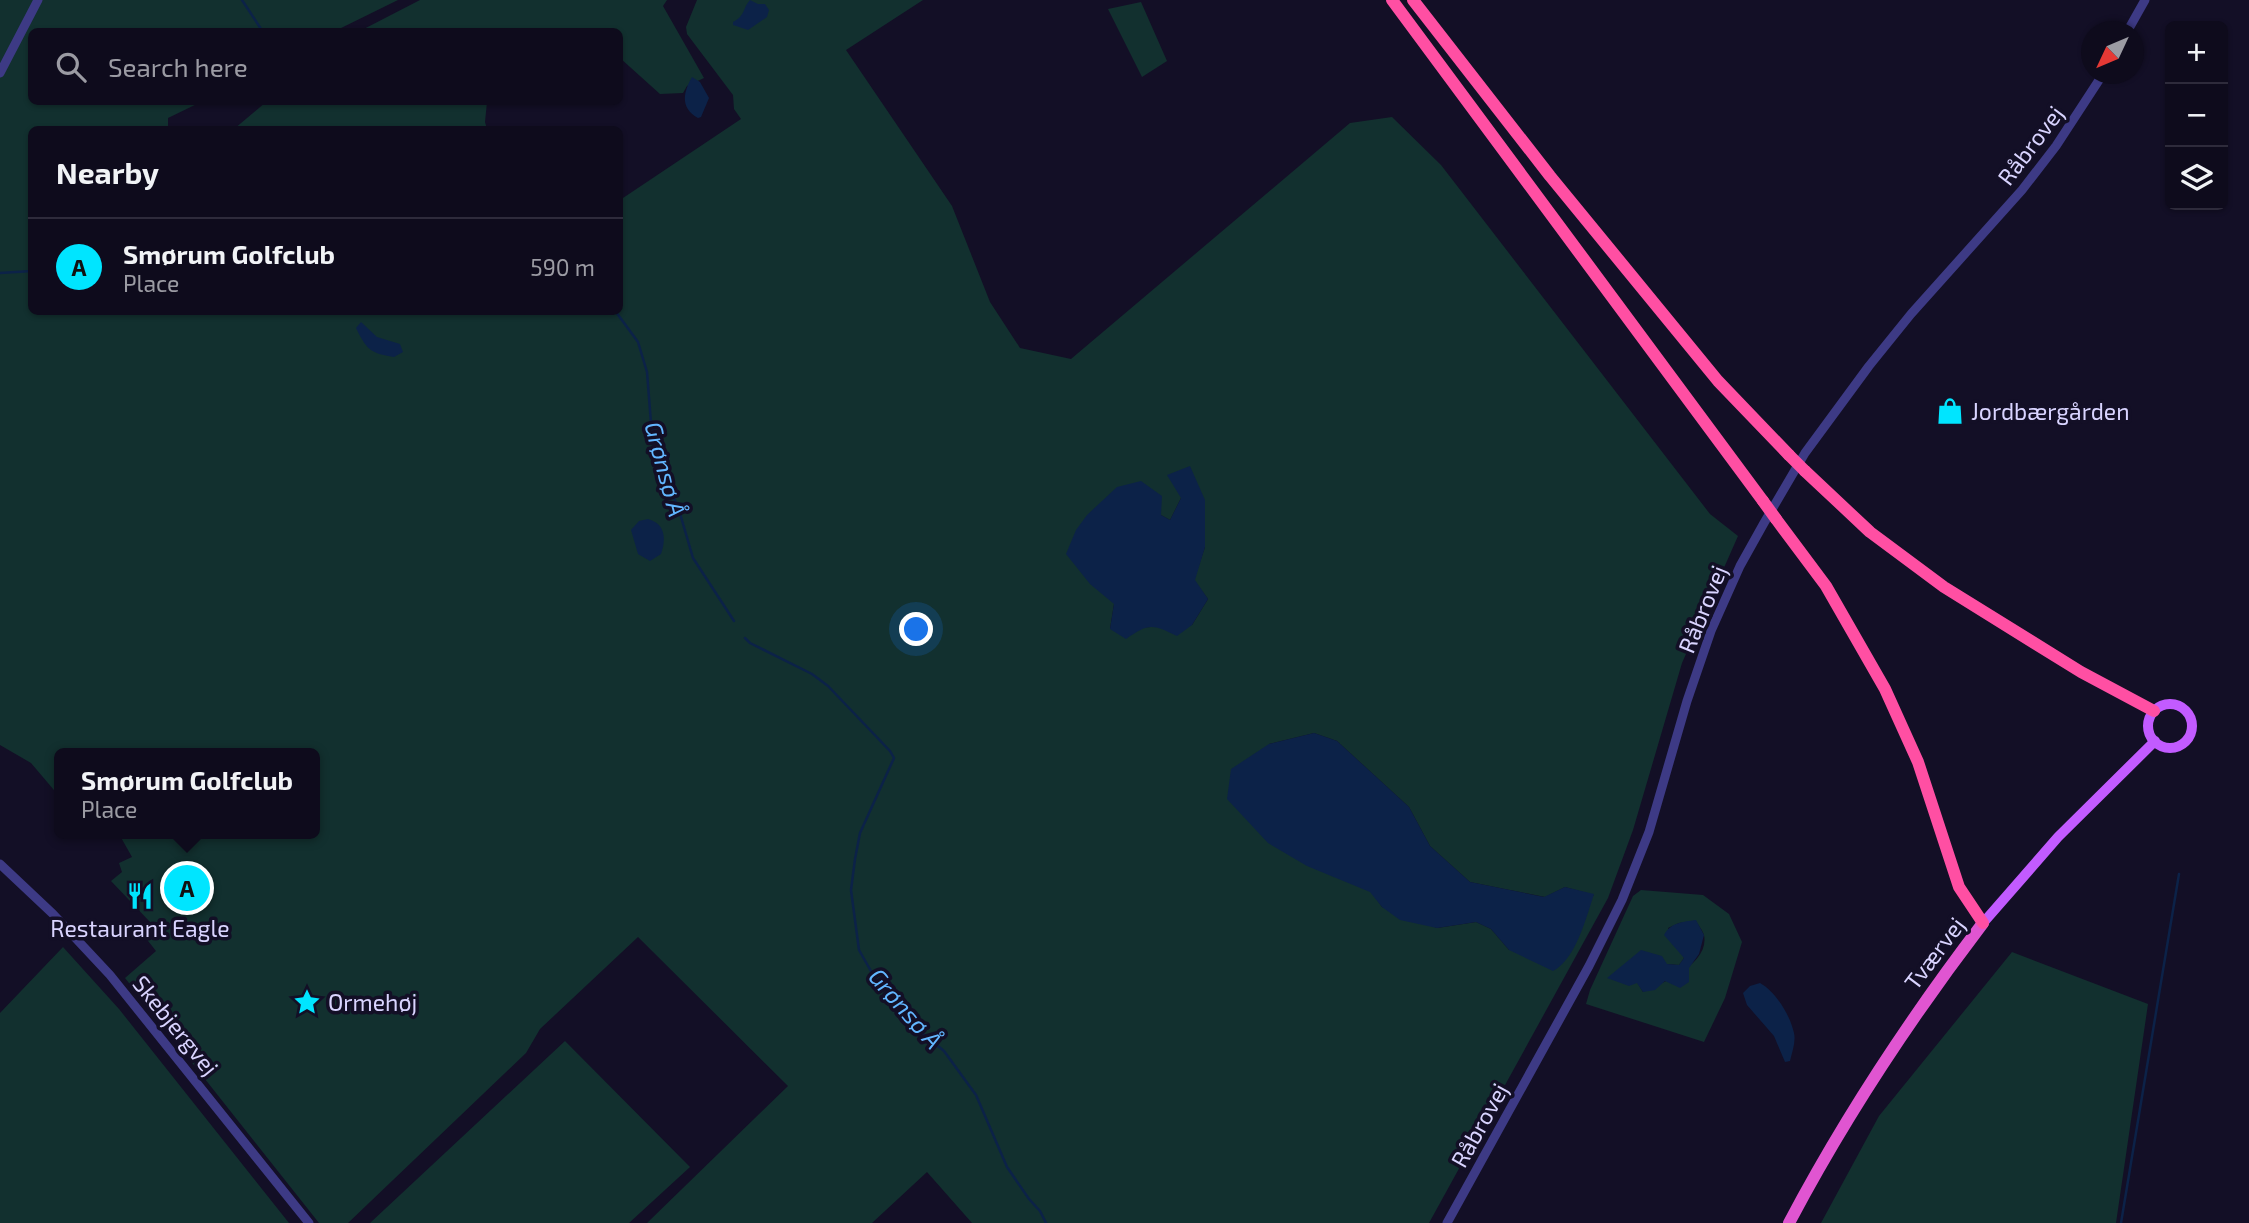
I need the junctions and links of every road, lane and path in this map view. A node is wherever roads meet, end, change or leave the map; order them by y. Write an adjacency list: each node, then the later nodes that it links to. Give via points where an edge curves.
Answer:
1 (38, 0): 6 (street)
2 (1392, 0): 11 (highway, bridge, via 1826,586 1885,689 1918,762 1959,887)
3 (1413, 0): 8 (highway, bridge, via 1718,381 1805,471 1870,532 1944,587 2081,672)
4 (2145, 0): 5 (street)
5 (2133, 21)
6 (0, 74)
7 (2096, 84): 13 (street, Råbrovej, via 2022,190 1869,366 1805,453 1764,523 1711,631 1649,832 1622,900)
8 (2154, 711): 9 (main road, via 2149,730); 9 (main road, via 2175,705 2188,713 2192,727 2180,745 2167,748)
9 (2154, 741): 11 (main road, Tværvej, via 2058,837)
10 (0, 864): 12 (street, Skebjergvej, via 110,975)
11 (1983, 923): 14 (highway, Tværvej, via 1887,1054)
12 (309, 1223)
13 (1447, 1223)
14 (1789, 1223)

